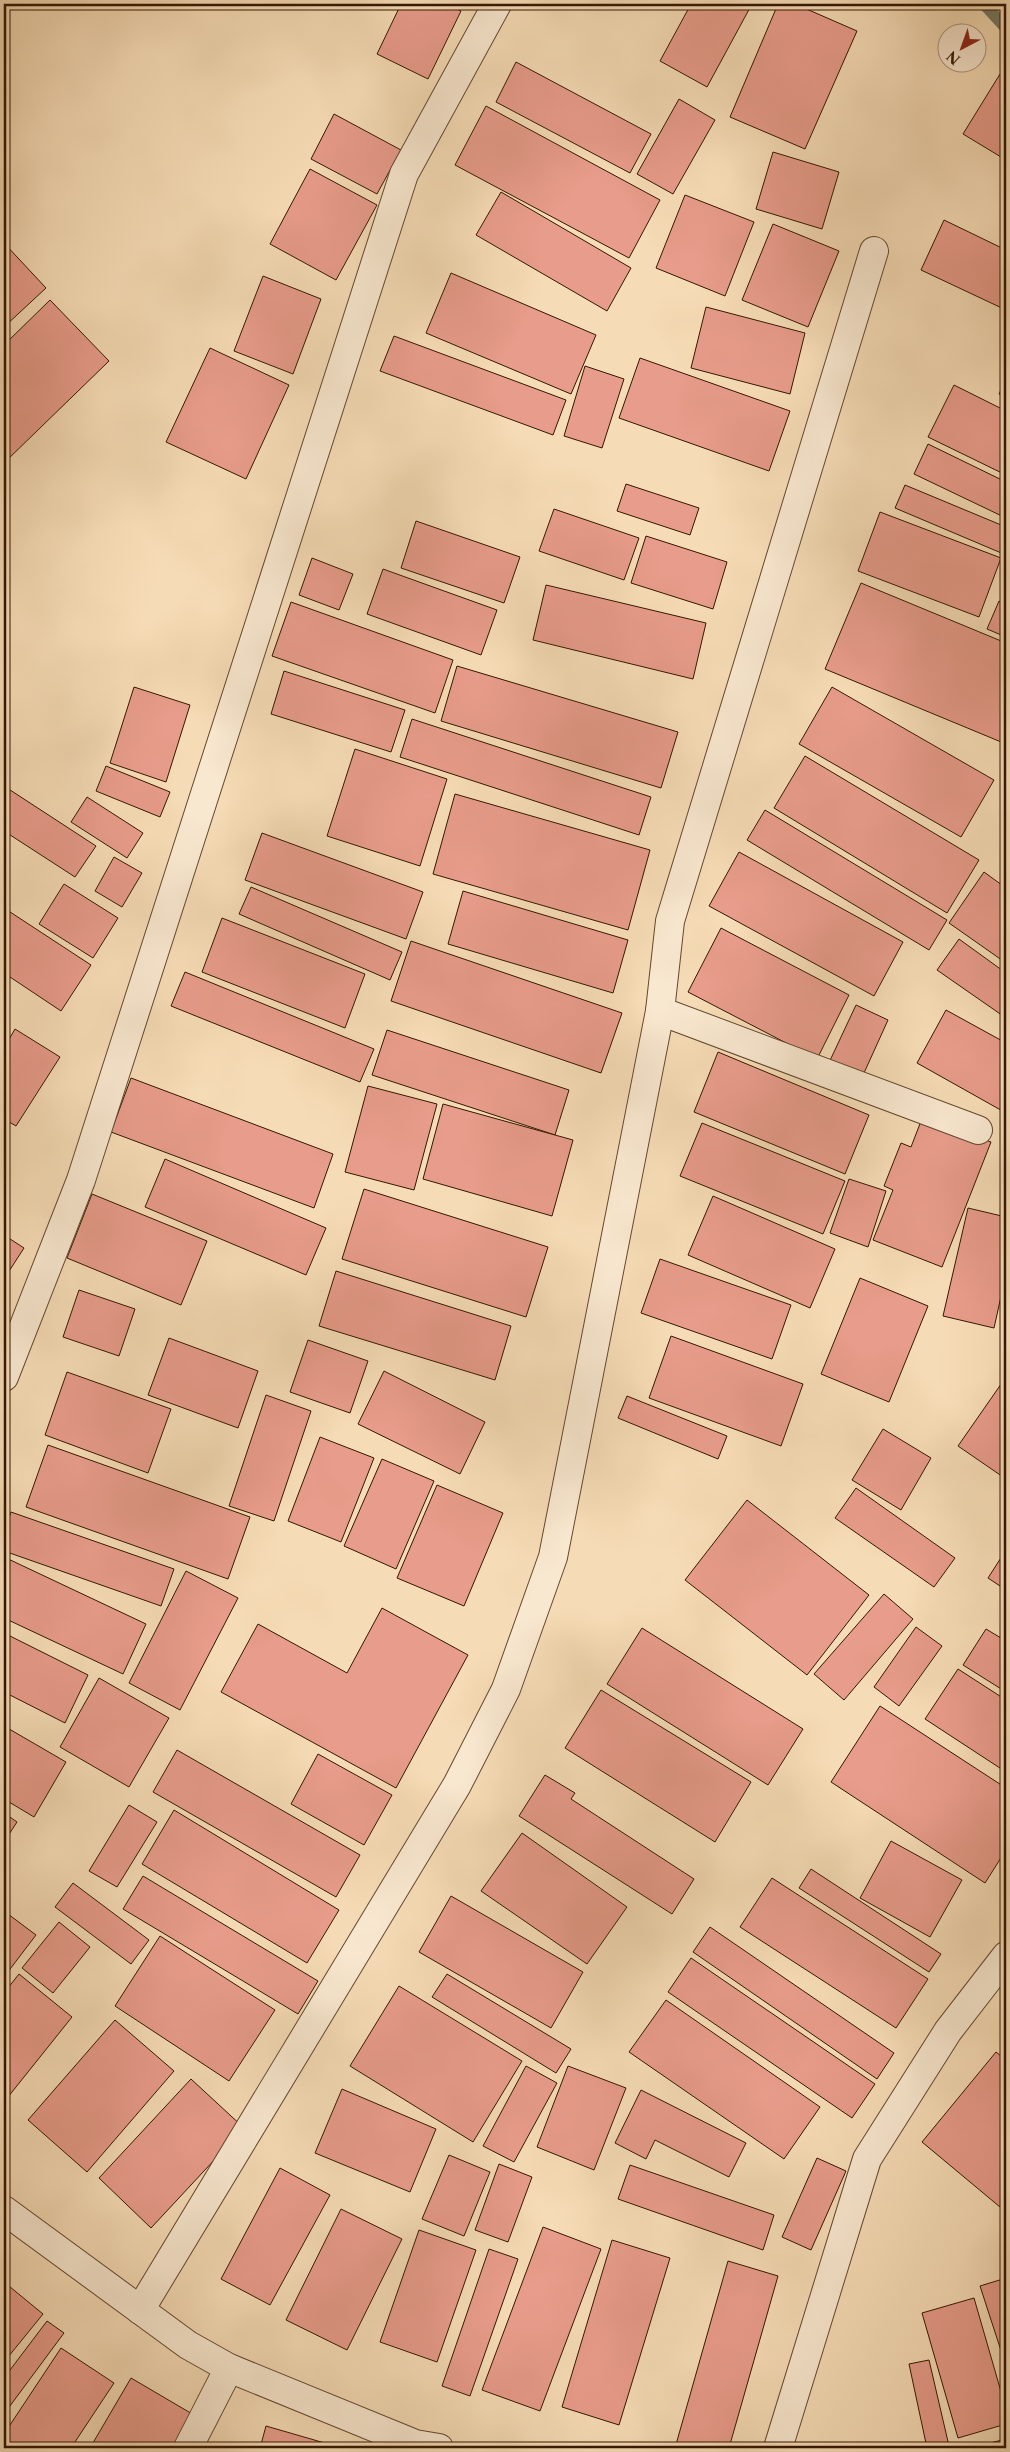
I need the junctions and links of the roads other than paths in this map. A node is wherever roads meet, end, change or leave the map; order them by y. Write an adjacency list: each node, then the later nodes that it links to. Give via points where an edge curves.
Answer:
1 (497, 4): 5 (street, via 404,174 81,1180)
2 (874, 251): 3 (street, via 670,921)
3 (660, 1011): 4 (street); 8 (street, via 553,1557 506,1689 457,1785)
4 (978, 1130)
5 (4, 1377)
6 (1006, 1956): 12 (street, via 948,2031 867,2158)
7 (4, 2210): 8 (street)
8 (140, 2310): 9 (street)
9 (229, 2368): 10 (street); 11 (street, via 416,2444)
10 (188, 2448)
11 (439, 2448)
12 (778, 2448)

